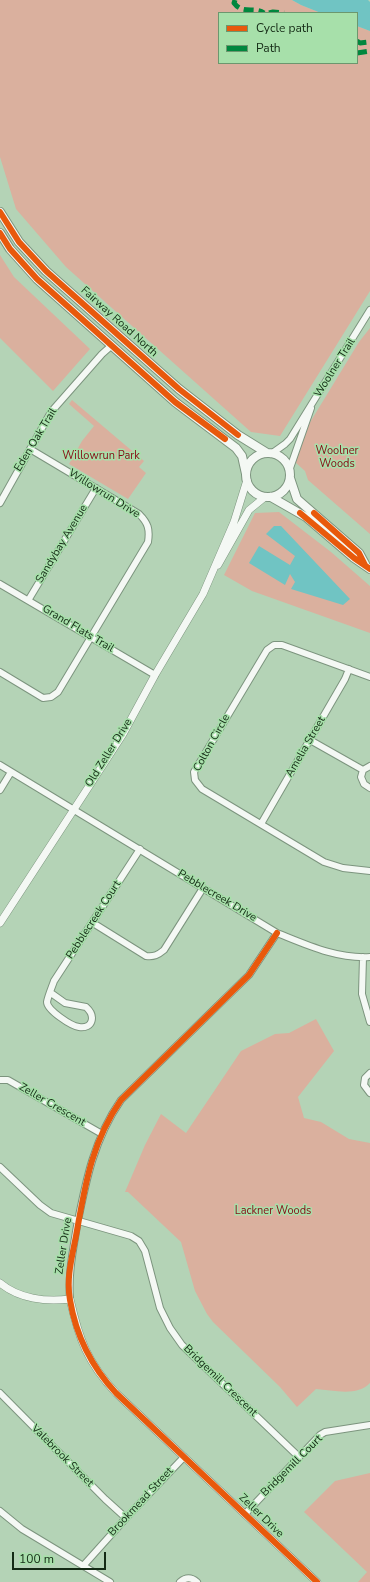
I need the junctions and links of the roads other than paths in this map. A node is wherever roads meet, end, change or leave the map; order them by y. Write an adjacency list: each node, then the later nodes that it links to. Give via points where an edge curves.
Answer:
1 (0, 212): 7 (main road, Fairway Road North, via 19,242 46,271 179,389 238,435)
2 (0, 233): 4 (main road, Fairway Road North, via 10,249 37,279)
3 (370, 310): 5 (street, Woolner Trail)
4 (111, 346): 6 (street, Eden Oak Trail, via 51,412); 9 (main road, Fairway Road North, via 175,402 236,448 242,456)
5 (312, 405): 7 (street, Woolner Trail, via 290,439); 8 (street, Woolner Trail)
6 (30, 448): 10 (street, Willowrun Drive); 12 (street, Eden Oak Trail)
7 (269, 453): 8 (main road, via 283,459); 9 (main road, via 252,460)
8 (290, 475): 11 (main road, via 282,492); 13 (main road, via 297,499 359,553)
9 (247, 477): 11 (main road, via 257,494); 14 (street, Old Zeller Drive, via 234,522)
10 (96, 488): 16 (street, Sandybay Avenue); 17 (street, Willowrun Drive, via 139,514 149,526 150,534 148,542)
11 (268, 497): 13 (main road, via 300,513); 14 (street, Old Zeller Drive, via 249,510 227,552)
12 (0, 502)
13 (368, 567)
14 (210, 577): 20 (street, Old Zeller Drive, via 203,594)
15 (0, 584): 16 (street, Grand Flats Trail)
16 (29, 599): 17 (street, Grand Flats Trail)
17 (91, 637): 19 (street, via 58,692 51,697 43,698); 20 (street, Grand Flats Trail)
18 (349, 668): 21 (street, Colton Circle); 22 (street, Amelia Street, via 346,679); 30 (street, Colton Circle, via 282,645 274,645 267,650 194,772 195,780 202,789)
19 (0, 672)
20 (155, 675): 29 (street, Old Zeller Drive, via 123,734)
21 (370, 677)
22 (310, 740): 25 (street); 30 (street, Amelia Street)
23 (0, 765): 26 (street, Pebblecreek Drive)
24 (370, 766): 25 (street)
25 (364, 770): 27 (street, via 362,781)
26 (12, 772): 28 (street); 29 (street, Pebblecreek Drive)
27 (370, 788)
28 (0, 790)
29 (74, 810): 31 (street, Pebblecreek Drive); 34 (street, Old Zeller Drive)
30 (261, 824): 32 (street, Colton Circle, via 324,862 343,868)
31 (140, 850): 33 (street, Pebblecreek Drive); 35 (street, Pebblecreek Court)
32 (370, 871)
33 (202, 888): 35 (street, via 164,950 153,956 146,956); 36 (street, Pebblecreek Drive)
34 (0, 923)
35 (93, 923): 39 (street, Pebblecreek Court, via 54,981)
36 (277, 932): 37 (street, Pebblecreek Drive, via 328,952); 44 (street, Zeller Drive, via 249,975 121,1100)
37 (363, 957): 38 (street, Pebblecreek Drive); 40 (street, via 362,994)
38 (370, 957)
39 (51, 993): 39 (street, Pebblecreek Court, via 47,1003 58,1015 76,1026 90,1023 93,1018 86,1007 65,1003)
40 (370, 1022)
41 (370, 1073): 43 (street, via 364,1081 365,1088)
42 (0, 1080): 44 (street, Zeller Crescent, via 8,1080)
43 (370, 1093)
44 (102, 1134): 46 (street, Zeller Drive, via 86,1177)
45 (0, 1167): 46 (street, via 46,1210)
46 (78, 1220): 48 (street, Zeller Drive, via 70,1269); 52 (street, Bridgemill Crescent, via 131,1236 139,1241 145,1251 160,1308 170,1328 182,1344)
47 (0, 1283): 48 (street, via 35,1299)
48 (70, 1299): 51 (street, Zeller Drive, via 83,1345 103,1380)
49 (0, 1393): 55 (street, Valebrook Street)
50 (370, 1425): 52 (street, Bridgemill Court, via 325,1432)
51 (184, 1457): 54 (street, Zeller Drive); 55 (street, Brookmead Street)
52 (300, 1457): 54 (street, Bridgemill Court)
53 (0, 1511): 56 (street, via 22,1529)
54 (245, 1514): 60 (street, Zeller Drive)
55 (126, 1518): 56 (street, Brookmead Street)
56 (83, 1566): 57 (street)
57 (110, 1582)
58 (180, 1582): 59 (street, via 189,1578)
59 (197, 1582)
60 (317, 1582)

